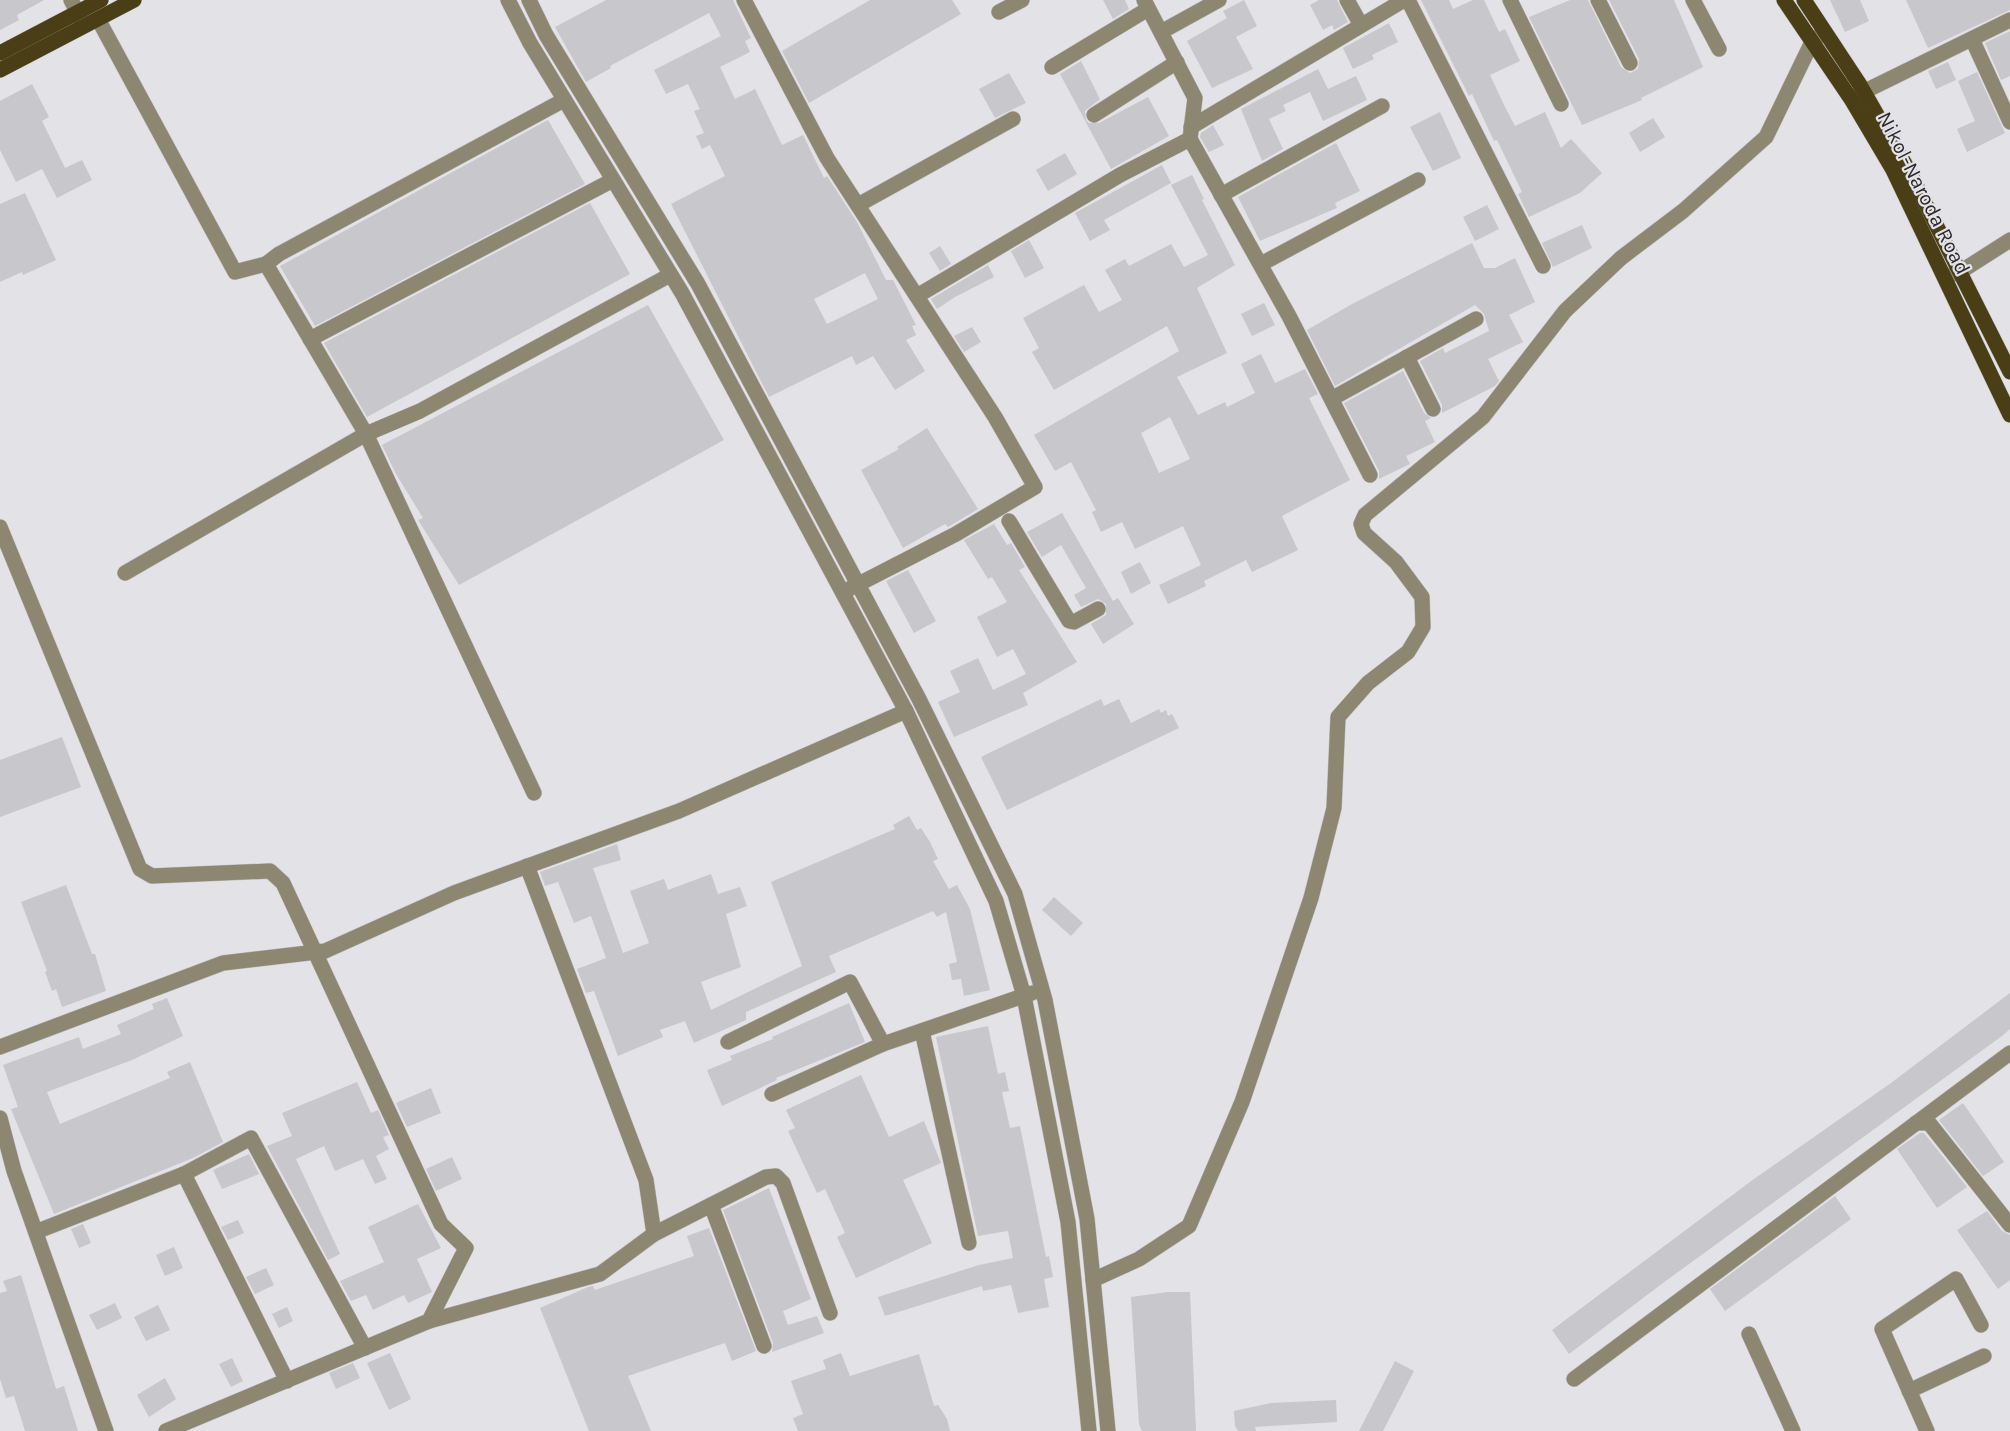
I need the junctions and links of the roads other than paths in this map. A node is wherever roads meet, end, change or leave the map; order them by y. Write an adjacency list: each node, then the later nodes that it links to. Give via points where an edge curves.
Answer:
1 (101, 0): 17 (main road)
2 (134, 0): 17 (main road)
3 (508, 0): 30 (street)
4 (529, 0): 61 (street, via 546,35 698,284)
5 (744, 0): 40 (street, via 827,158)
6 (1022, 0): 16 (street)
7 (1219, 0): 20 (street)
8 (1347, 0): 19 (street)
9 (1406, 0): 19 (street); 44 (street)
10 (1510, 0): 31 (street)
11 (1598, 0): 26 (street)
12 (1693, 0): 23 (street)
13 (1784, 0): 21 (main road, Nikol-Naroda Road)
14 (1804, 0): 21 (main road)
15 (1146, 5): 20 (street); 27 (street)
16 (999, 12)
17 (83, 14): 24 (main road); 28 (main road); 42 (street, via 235,272)
18 (2010, 21): 22 (street)
19 (1361, 25): 36 (street)
20 (1161, 32): 25 (street)
21 (1818, 36): 29 (main road, Nikol-Naroda Road); 85 (street, via 1766,137 1564,311 1483,417 1365,515 1361,524 1364,533 1396,562 1422,597 1423,627 1408,652 1368,683 1338,717 1334,808 1311,898 1242,1102 1189,1226 1139,1259)
22 (1972, 39): 29 (street); 35 (street)
23 (1719, 49)
24 (0, 53)
25 (1177, 62): 33 (street); 36 (street, via 1195,98)
26 (1630, 63)
27 (1052, 67)
28 (0, 70)
29 (1857, 95): 45 (main road, via 1909,171); 47 (main road, Nikol-Naroda Road)
30 (564, 100): 37 (street); 42 (street)
31 (1561, 104)
32 (1382, 106): 39 (street)
33 (1094, 115)
34 (1013, 119): 40 (street)
35 (2010, 122)
36 (1191, 133): 39 (street); 48 (street)
37 (613, 180): 46 (street); 50 (street)
38 (1418, 180): 43 (street)
39 (1221, 195): 43 (street)
40 (858, 206): 48 (street)
41 (2010, 240): 45 (street)
42 (266, 264): 50 (street)
43 (1261, 264): 53 (street)
44 (1543, 266)
45 (1960, 272): 47 (street); 52 (main road)
46 (670, 275): 56 (street, via 420,411); 62 (street)
47 (1945, 278): 55 (main road, Nikol-Naroda Road)
48 (917, 296): 58 (street, via 1035,487)
49 (1476, 319): 51 (street)
50 (310, 339): 56 (street)
51 (1407, 357): 53 (street); 54 (street)
52 (2010, 372)
53 (1333, 398): 57 (street)
54 (1433, 410)
55 (2010, 415)
56 (366, 434): 60 (street); 65 (street)
57 (1370, 475)
58 (1005, 514): 61 (street, via 956,534); 63 (street, via 1069,621)
59 (0, 527): 67 (street, via 140,869 152,876 270,871 283,883)
60 (125, 573)
61 (858, 584): 62 (street); 68 (street, via 1015,894)
62 (843, 592): 64 (street)
63 (1098, 609)
64 (906, 711): 66 (street, via 679,811); 69 (street, via 996,901)
65 (534, 793)
66 (527, 866): 67 (street); 83 (street, via 646,1180)
67 (317, 952): 73 (street, via 223,963); 87 (street, via 441,1224 466,1248)
68 (1042, 990): 69 (street); 85 (street, via 1087,1219)
69 (1024, 996): 70 (street); 98 (street, via 1068,1222)
70 (922, 1031): 72 (street); 84 (street)
71 (728, 1042): 72 (street, via 850,982)
72 (883, 1044): 75 (street)
73 (0, 1047)
74 (2010, 1053): 77 (street)
75 (772, 1094)
76 (0, 1118): 78 (street)
77 (1916, 1124): 81 (street, via 1929,1123); 93 (street)
78 (7, 1173): 82 (street)
79 (184, 1174): 82 (street); 91 (street, via 251,1138); 94 (street)
80 (711, 1205): 83 (street); 86 (street, via 766,1177 776,1176 783,1184); 90 (street)
81 (2010, 1225)
82 (38, 1231): 96 (street)
83 (654, 1234): 87 (street, via 600,1274)
84 (969, 1243)
85 (1093, 1280): 99 (street)
86 (830, 1313)
87 (429, 1321): 91 (street)
88 (1981, 1325): 95 (street, via 1956,1279 1882,1329)
89 (1749, 1334): 100 (street)
90 (764, 1346)
91 (365, 1348): 94 (street)
92 (1984, 1356): 95 (street)
93 (1574, 1379)
94 (287, 1381): 97 (street)
95 (1909, 1391): 101 (street)
96 (106, 1431)
97 (166, 1431)
98 (1089, 1431)
99 (1108, 1431)
100 (1793, 1431)
101 (1927, 1431)

